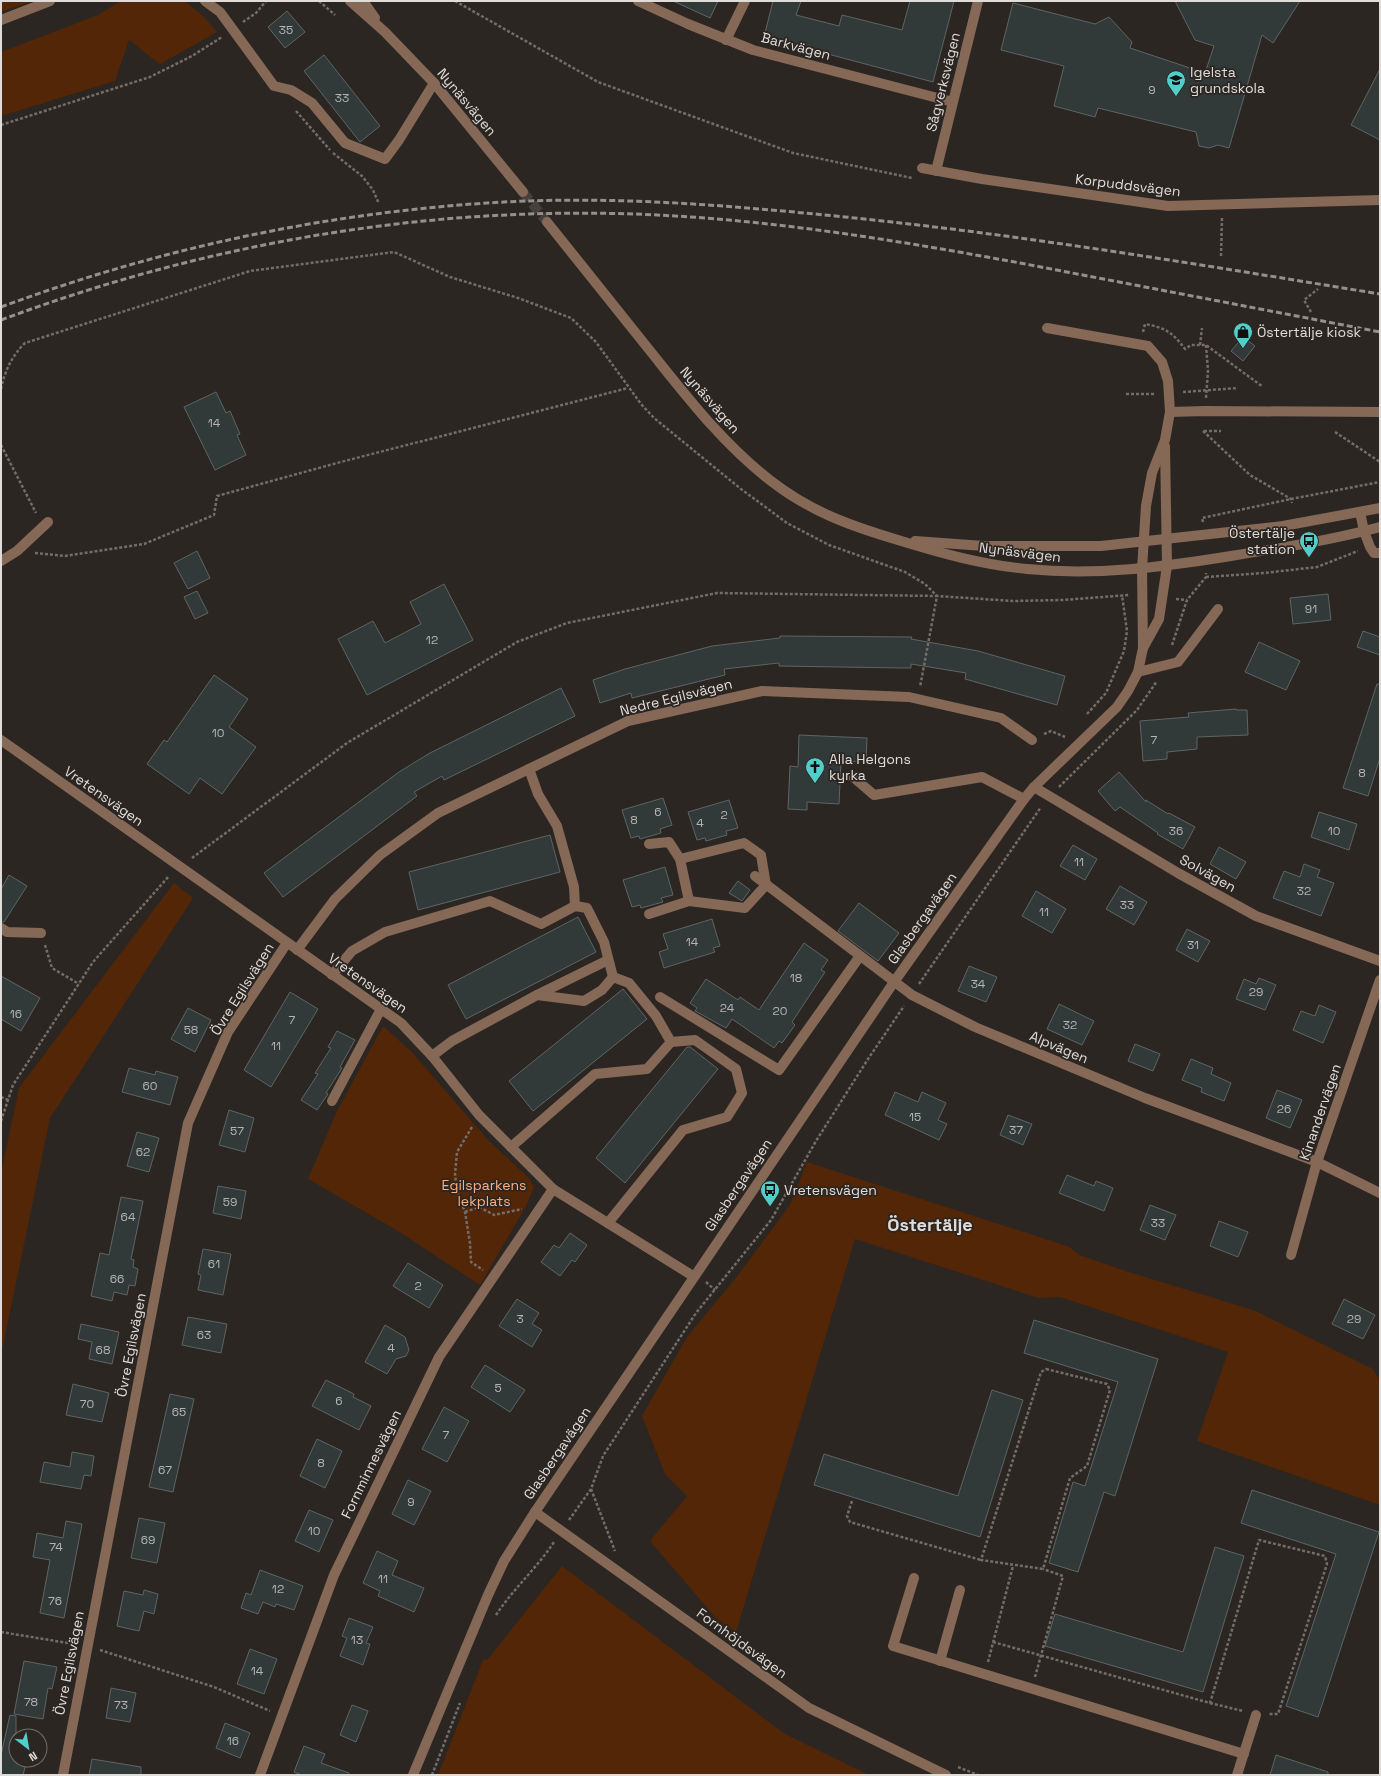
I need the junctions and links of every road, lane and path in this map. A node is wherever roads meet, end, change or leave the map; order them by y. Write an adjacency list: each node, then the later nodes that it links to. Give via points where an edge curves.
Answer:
1 (50, 1): 12 (street)
2 (205, 1): 13 (street, via 220,12)
3 (266, 1): 13 (path, via 256,13)
4 (319, 1): 11 (path)
5 (350, 1): 14 (street, Nynäsvägen)
6 (363, 1): 14 (street, Nynäsvägen)
7 (455, 1): 19 (path, via 598,82 793,154 920,179)
8 (638, 1): 15 (street, Barkvägen)
9 (745, 1): 15 (street)
10 (978, 1): 17 (street, Sågverksvägen)
11 (335, 15)
12 (1, 20)
13 (233, 30): 16 (street, via 274,86 291,90 312,103 345,143 385,159 400,140); 18 (path, via 192,56 150,77)
14 (385, 32): 16 (street, Nynäsvägen)
15 (726, 40): 17 (street, Barkvägen, via 753,50)
16 (434, 83): 21 (street, Nynäsvägen)
17 (953, 102): 20 (street, Sågverksvägen)
18 (1, 125)
19 (922, 168): 20 (street, Korpuddsvägen)
20 (936, 171): 23 (street, Korpuddsvägen, via 1168,206)
21 (524, 192)
22 (1380, 200): 23 (street, Korpuddsvägen)
23 (1222, 205): 26 (path)
24 (547, 222): 56 (street, Nynäsvägen, via 669,375 725,440 748,461 794,498 825,516)
25 (394, 252): 36 (path, via 250,271 25,342 13,355)
26 (1221, 256)
27 (1318, 289): 28 (path, via 1304,300)
28 (1311, 312)
29 (1047, 328): 31 (street)
30 (1202, 328): 32 (path)
31 (1140, 344): 32 (path, via 1145,324 1170,332 1185,349 1191,345); 38 (street, via 1148,346 1162,362 1168,381)
32 (1200, 345): 33 (path)
33 (1206, 345): 34 (path); 37 (path, via 1208,371)
34 (1263, 387)
35 (628, 388): 59 (path, via 217,496 214,515 144,544 65,556)
36 (1, 389)
37 (1205, 410): 38 (street); 39 (street); 40 (path)
38 (1170, 412): 43 (street)
39 (1380, 412)
40 (1203, 430): 41 (path); 47 (path, via 1250,475)
41 (1221, 431)
42 (1335, 432): 45 (path)
43 (1164, 440): 55 (street); 57 (street, via 1152,473)
44 (1, 445): 52 (path, via 35,512)
45 (1380, 462)
46 (1380, 482): 47 (path)
47 (1291, 499): 48 (path); 51 (path)
48 (1292, 503)
49 (1380, 508): 50 (street, Nynäsvägen)
50 (1360, 512): 54 (street); 55 (street, Nynäsvägen, via 1283,526)
51 (1202, 518)
52 (48, 522): 59 (street)
53 (1380, 527): 54 (street, Nynäsvägen)
54 (1364, 531): 58 (street); 62 (street, Nynäsvägen, via 1330,540)
55 (1168, 538): 57 (street, Nynäsvägen); 62 (street, Glasbergavägen)
56 (897, 540): 57 (street, Nynäsvägen, via 1034,547 1101,546); 63 (street, Nynäsvägen, via 940,554 1025,569)
57 (1143, 541): 63 (street, Glasbergavägen)
58 (1370, 548): 60 (street, via 1374,553); 67 (path, via 1317,567 1206,577 1187,600)
59 (17, 551): 61 (street)
60 (1380, 553)
61 (1, 561)
62 (1167, 566): 63 (street, Nynäsvägen); 66 (street, Glasbergavägen, via 1159,619)
63 (1142, 569): 66 (street, Glasbergavägen)
64 (1122, 595): 70 (path, via 1127,631 1124,651 1106,693)
65 (1218, 609): 67 (street, via 1178,662)
66 (1143, 648): 68 (street, Glasbergavägen)
67 (1164, 666): 68 (street); 79 (path, via 1156,683 1137,710)
68 (1138, 672): 78 (street, Glasbergavägen, via 1117,707)
69 (917, 698): 74 (street, Nedre Egilsvägen, via 1001,718); 76 (street, Nedre Egilsvägen, via 762,691 628,721); 83 (path, via 937,596 717,594 567,623 517,642 347,743)
70 (1086, 715)
71 (1068, 734): 72 (path)
72 (1065, 738): 74 (path, via 1051,731); 75 (path)
73 (1, 740): 83 (street, Vretensvägen)
74 (1032, 740)
75 (1059, 743)
76 (529, 769): 87 (street, via 538,794 557,826 574,887); 92 (street, Nedre Egilsvägen, via 438,813 380,855 335,899)
77 (852, 776): 80 (street, via 874,795 982,777)
78 (1034, 787): 79 (street, Solvägen); 80 (street, Glasbergavägen)
79 (1050, 796): 95 (street, Solvägen, via 1178,873 1256,916); 102 (path, via 1035,814)
80 (1024, 799): 99 (street, Glasbergavägen)
81 (649, 844): 82 (street, via 669,842)
82 (680, 859): 85 (street, via 744,843 761,855); 86 (street)
83 (181, 868): 91 (street, Vretensvägen); 100 (path, via 166,878 93,962)
84 (754, 876): 85 (street, Alpvägen)
85 (766, 884): 86 (street, via 744,908); 93 (street, Alpvägen)
86 (689, 901): 88 (street)
87 (575, 906): 94 (street, via 587,908 604,942); 96 (street, via 541,924 490,901 385,932 352,951)
88 (649, 914)
89 (1, 928): 90 (street, via 7,932)
90 (41, 933): 100 (path, via 52,968)
91 (287, 943): 92 (street, Vretensvägen); 134 (street, Övre Egilsvägen, via 228,1032 188,1123)
92 (297, 950): 96 (street, Vretensvägen)
93 (860, 956): 99 (street, Alpvägen); 103 (street, via 779,1070)
94 (608, 960): 97 (street); 101 (street)
95 (1380, 961)
96 (332, 975): 104 (street, Vretensvägen)
97 (612, 977): 101 (street, via 602,990 584,1001); 105 (street, via 629,983 656,1016)
98 (1380, 980): 113 (street, Kinandervägen)
99 (894, 982): 102 (street, Alpvägen); 120 (street, Glasbergavägen)
100 (79, 984): 108 (path, via 13,1085)
101 (537, 995): 106 (street, via 452,1041)
102 (912, 995): 113 (street, Alpvägen, via 975,1027 1145,1098); 122 (path, via 816,1141 771,1220 696,1313 603,1456)
103 (660, 997)
104 (381, 1009): 106 (street, Vretensvägen, via 401,1022); 109 (street)
105 (671, 1042): 112 (street, via 647,1069 595,1074); 118 (street, via 694,1040 736,1069 742,1093 728,1117 682,1130)
106 (432, 1056): 110 (street, Vretensvägen)
107 (1, 1097): 108 (path)
108 (8, 1100): 111 (path)
109 (332, 1101)
110 (479, 1115): 112 (street, Vretensvägen); 116 (path, via 457,1152 457,1192)
111 (1, 1121)
112 (511, 1147): 114 (street, Vretensvägen)
113 (1317, 1162): 115 (street, Alpvägen); 119 (street, Kinandervägen)
114 (553, 1189): 117 (street, Fornminnesvägen); 118 (street, Vretensvägen)
115 (1380, 1193)
116 (465, 1212): 117 (path, via 480,1207 494,1215 527,1208); 121 (path, via 471,1262)
117 (536, 1214): 121 (street, Fornminnesvägen)
118 (608, 1223): 120 (street, Vretensvägen)
119 (1291, 1255)
120 (693, 1276): 124 (street, Glasbergavägen)
121 (493, 1277): 142 (street, Fornminnesvägen, via 439,1357 337,1568)
122 (591, 1489): 125 (path); 126 (path)
123 (852, 1501): 127 (path, via 847,1516 850,1522)
124 (535, 1512): 125 (street, Fornhöjdsvägen); 147 (street, Glasbergavägen, via 504,1561 488,1595)
125 (561, 1531): 131 (path, via 546,1554 508,1597); 149 (street, Fornhöjdsvägen, via 809,1708)
126 (616, 1554)
127 (981, 1560): 128 (path); 128 (path, via 1040,1372 1046,1369 1106,1384 1110,1390 1087,1466 1070,1478); 133 (path, via 1014,1566)
128 (1043, 1569): 135 (path, via 1063,1576)
129 (914, 1578): 136 (street, via 894,1646)
130 (960, 1590): 136 (street)
131 (493, 1620)
132 (1, 1632): 134 (path)
133 (993, 1642): 135 (path); 137 (path)
134 (86, 1646): 142 (path, via 214,1687); 145 (street, Övre Egilsvägen)
135 (1041, 1655): 138 (path); 140 (path)
136 (940, 1661): 137 (street)
137 (984, 1674): 138 (street)
138 (1032, 1689): 143 (street)
139 (461, 1701): 148 (path)
140 (1210, 1703): 141 (path); 141 (path, via 1260,1540 1325,1556 1327,1564 1278,1714)
141 (1256, 1715): 143 (street)
142 (282, 1716): 146 (street, Fornminnesvägen)
143 (1244, 1754): 151 (street)
144 (954, 1766): 150 (path)
145 (63, 1775)
146 (260, 1775)
147 (413, 1775)
148 (432, 1775)
149 (946, 1775)
150 (978, 1775)
151 (1238, 1775)

